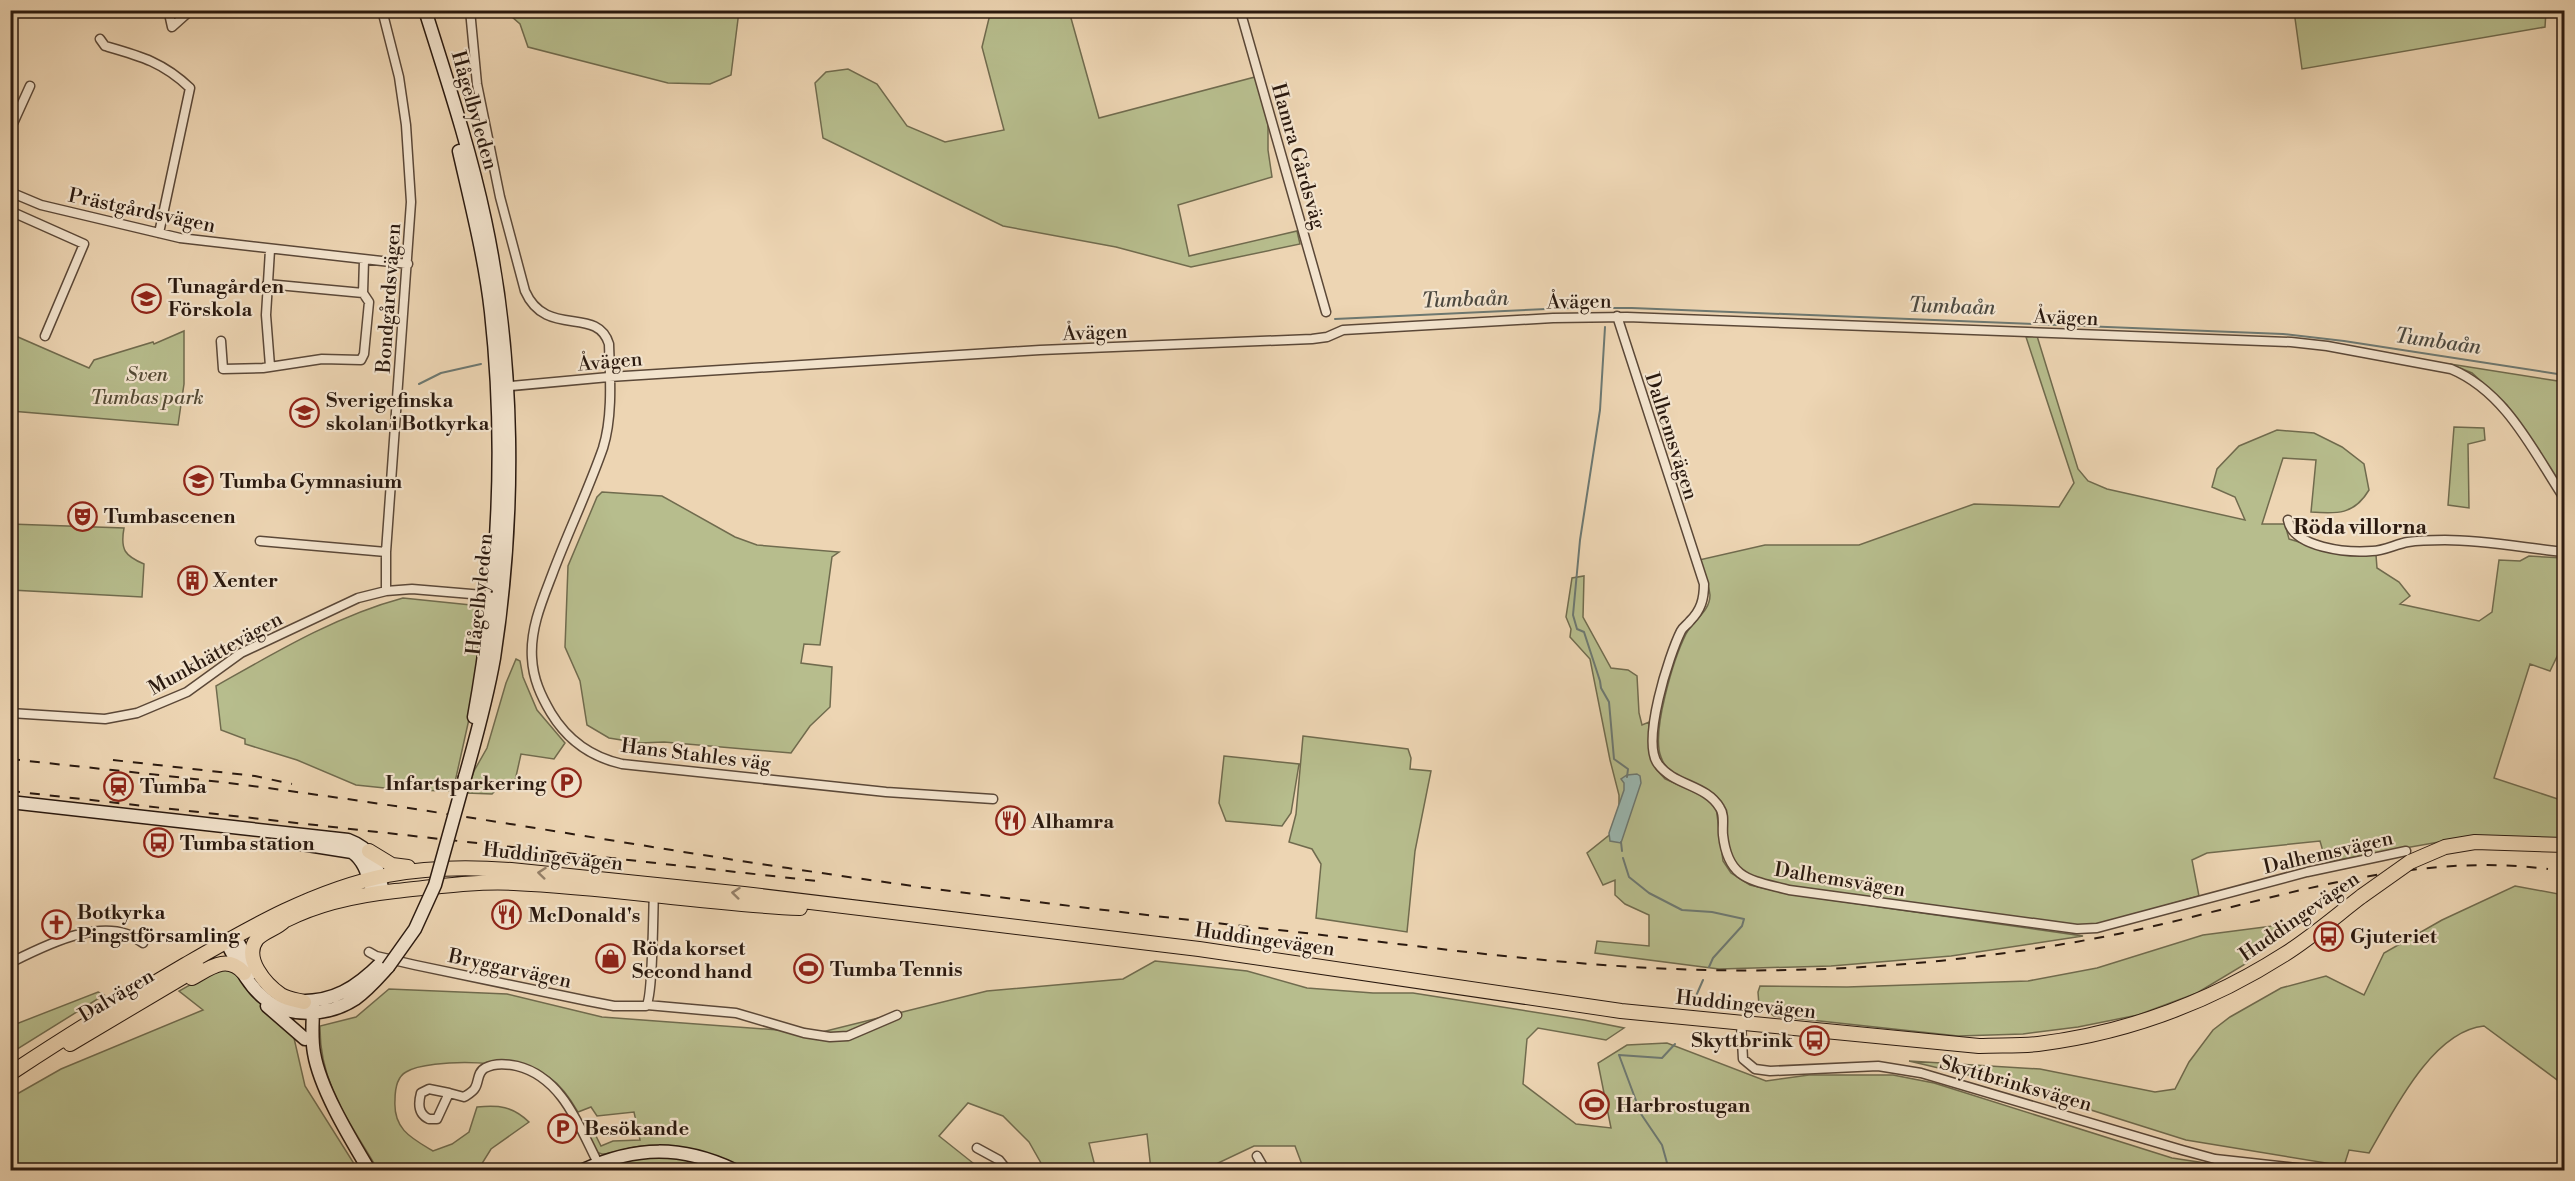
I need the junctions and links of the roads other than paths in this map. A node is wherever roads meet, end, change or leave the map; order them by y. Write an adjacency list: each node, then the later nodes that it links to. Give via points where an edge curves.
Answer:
1 (191, 10): 7 (street, via 172,27)
2 (382, 10): 16 (street, Bondgårdsvägen, via 406,125 411,202)
3 (418, 10): 25 (main road, Hågelbyleden, via 450,112 479,236)
4 (425, 10): 25 (main road, Hågelbyleden, via 485,217 500,310)
5 (470, 10): 24 (street, Hans Stahles väg, via 477,84 500,197 525,291 529,300 552,319 598,326 606,333)
6 (1240, 10): 19 (street, Hamra Gårdsväg)
7 (170, 18)
8 (100, 39): 13 (street, via 105,46 160,64 190,88)
9 (30, 86): 10 (street)
10 (10, 130)
11 (10, 192): 13 (street, Prästgårdsvägen, via 41,205)
12 (10, 212): 21 (street, via 84,244)
13 (159, 233): 14 (street, Prästgårdsvägen)
14 (270, 249): 15 (street, Prästgårdsvägen); 17 (street)
15 (364, 260): 16 (street, Prästgårdsvägen); 18 (street)
16 (408, 264): 29 (street, Bondgårdsvägen)
17 (267, 284): 18 (street); 23 (street)
18 (363, 293): 23 (street, via 369,302 361,360 322,359)
19 (1326, 312)
20 (1617, 316): 24 (street, Åvägen, via 1344,330 1312,339 1029,351); 26 (street, Åvägen, via 2291,342 2451,369 2485,388 2504,409); 40 (street, Dalhemsvägen, via 1704,584 1700,608 1682,629 1665,670 1653,748 1657,763 1676,780 1713,797 1722,811 1727,856 1734,871 1753,881 1789,890 2078,929 2097,928 2307,872)
21 (45, 336)
22 (221, 340): 23 (street, via 223,369)
23 (270, 366)
24 (609, 377): 25 (street, Åvägen); 34 (street, Hans Stahles väg, via 609,415 603,447 546,590 532,644 540,696 571,740 608,760 651,768)
25 (503, 387): 32 (main road, Hågelbyleden, via 507,497)
26 (2565, 498)
27 (2288, 520): 30 (street, via 2298,538 2352,551 2374,552 2408,542 2446,540)
28 (260, 541): 29 (street)
29 (386, 552): 31 (street, Bondgårdsvägen)
30 (2565, 552)
31 (386, 591): 32 (street, Munkhättevägen, via 412,589); 33 (street, Munkhättevägen, via 358,598 241,653 187,692 137,713 105,719)
32 (497, 596): 52 (main road, Hågelbyleden, via 463,777 430,884 411,924 385,964 351,990)
33 (10, 712)
34 (993, 799)
35 (10, 802): 36 (main road)
36 (277, 833): 38 (main road, via 348,840); 39 (main road, via 289,842)
37 (2565, 845): 40 (main road, Huddingevägen, via 2475,842)
38 (369, 851): 41 (main road, via 392,865); 43 (main road, via 375,861)
39 (352, 852): 42 (main road, via 357,860 357,874); 43 (main road, via 360,858)
40 (2408, 856): 55 (main road, Huddingevägen, bridge, via 2288,953 2222,990 2161,1016 2096,1034 2037,1044 1979,1046)
41 (428, 869): 43 (main road, Huddingevägen); 44 (main road, Huddingevägen, one-way to 41, via 491,868)
42 (345, 886): 43 (main road, Huddingevägen); 46 (main road, Huddingevägen, via 318,895)
43 (376, 886): 44 (main road, Huddingevägen, via 513,883); 45 (main road, Huddingevägen)
44 (654, 891): 51 (street, via 652,990); 55 (main road, Huddingevägen, via 744,906 878,912 1199,949 1621,1011)
45 (284, 921): 46 (main road, Huddingevägen); 52 (main road, via 258,939 253,956 270,986)
46 (233, 942): 50 (main road); 52 (main road, via 272,994); 54 (main road, Dalvägen); 57 (main road, Huddingevägen, via 101,1014)
47 (143, 943): 49 (street, via 126,932 87,933 61,938)
48 (369, 952): 51 (street, Bryggarvägen, via 614,1006)
49 (10, 963)
50 (244, 973): 52 (main road, via 266,1000 288,1011); 54 (main road, via 232,964 220,963); 56 (main road, via 262,1002)
51 (647, 1005): 53 (street, Bryggarvägen, via 736,1013 804,1034 830,1037 848,1036)
52 (308, 1006): 56 (main road); 59 (main road, via 317,1066)
53 (897, 1015)
54 (111, 1022): 57 (main road, Dalvägen)
55 (1741, 1023): 68 (street, Skyttbrinksvägen, via 1743,1059 1755,1069 1878,1066 1921,1073 2182,1150)
56 (305, 1039): 59 (main road, via 315,1082)
57 (12, 1072)
58 (449, 1094): 62 (street, via 464,1097 475,1089 481,1071 491,1066 514,1065 535,1072 549,1080 561,1095)
59 (342, 1124): 63 (main road)
60 (977, 1148): 66 (street, via 999,1160)
61 (1257, 1156): 67 (street)
62 (598, 1163): 64 (main road); 65 (main road, via 625,1154 657,1151 697,1156)
63 (369, 1170)
64 (583, 1170)
65 (734, 1170)
66 (1006, 1170)
67 (1264, 1170)
68 (2314, 1170)

